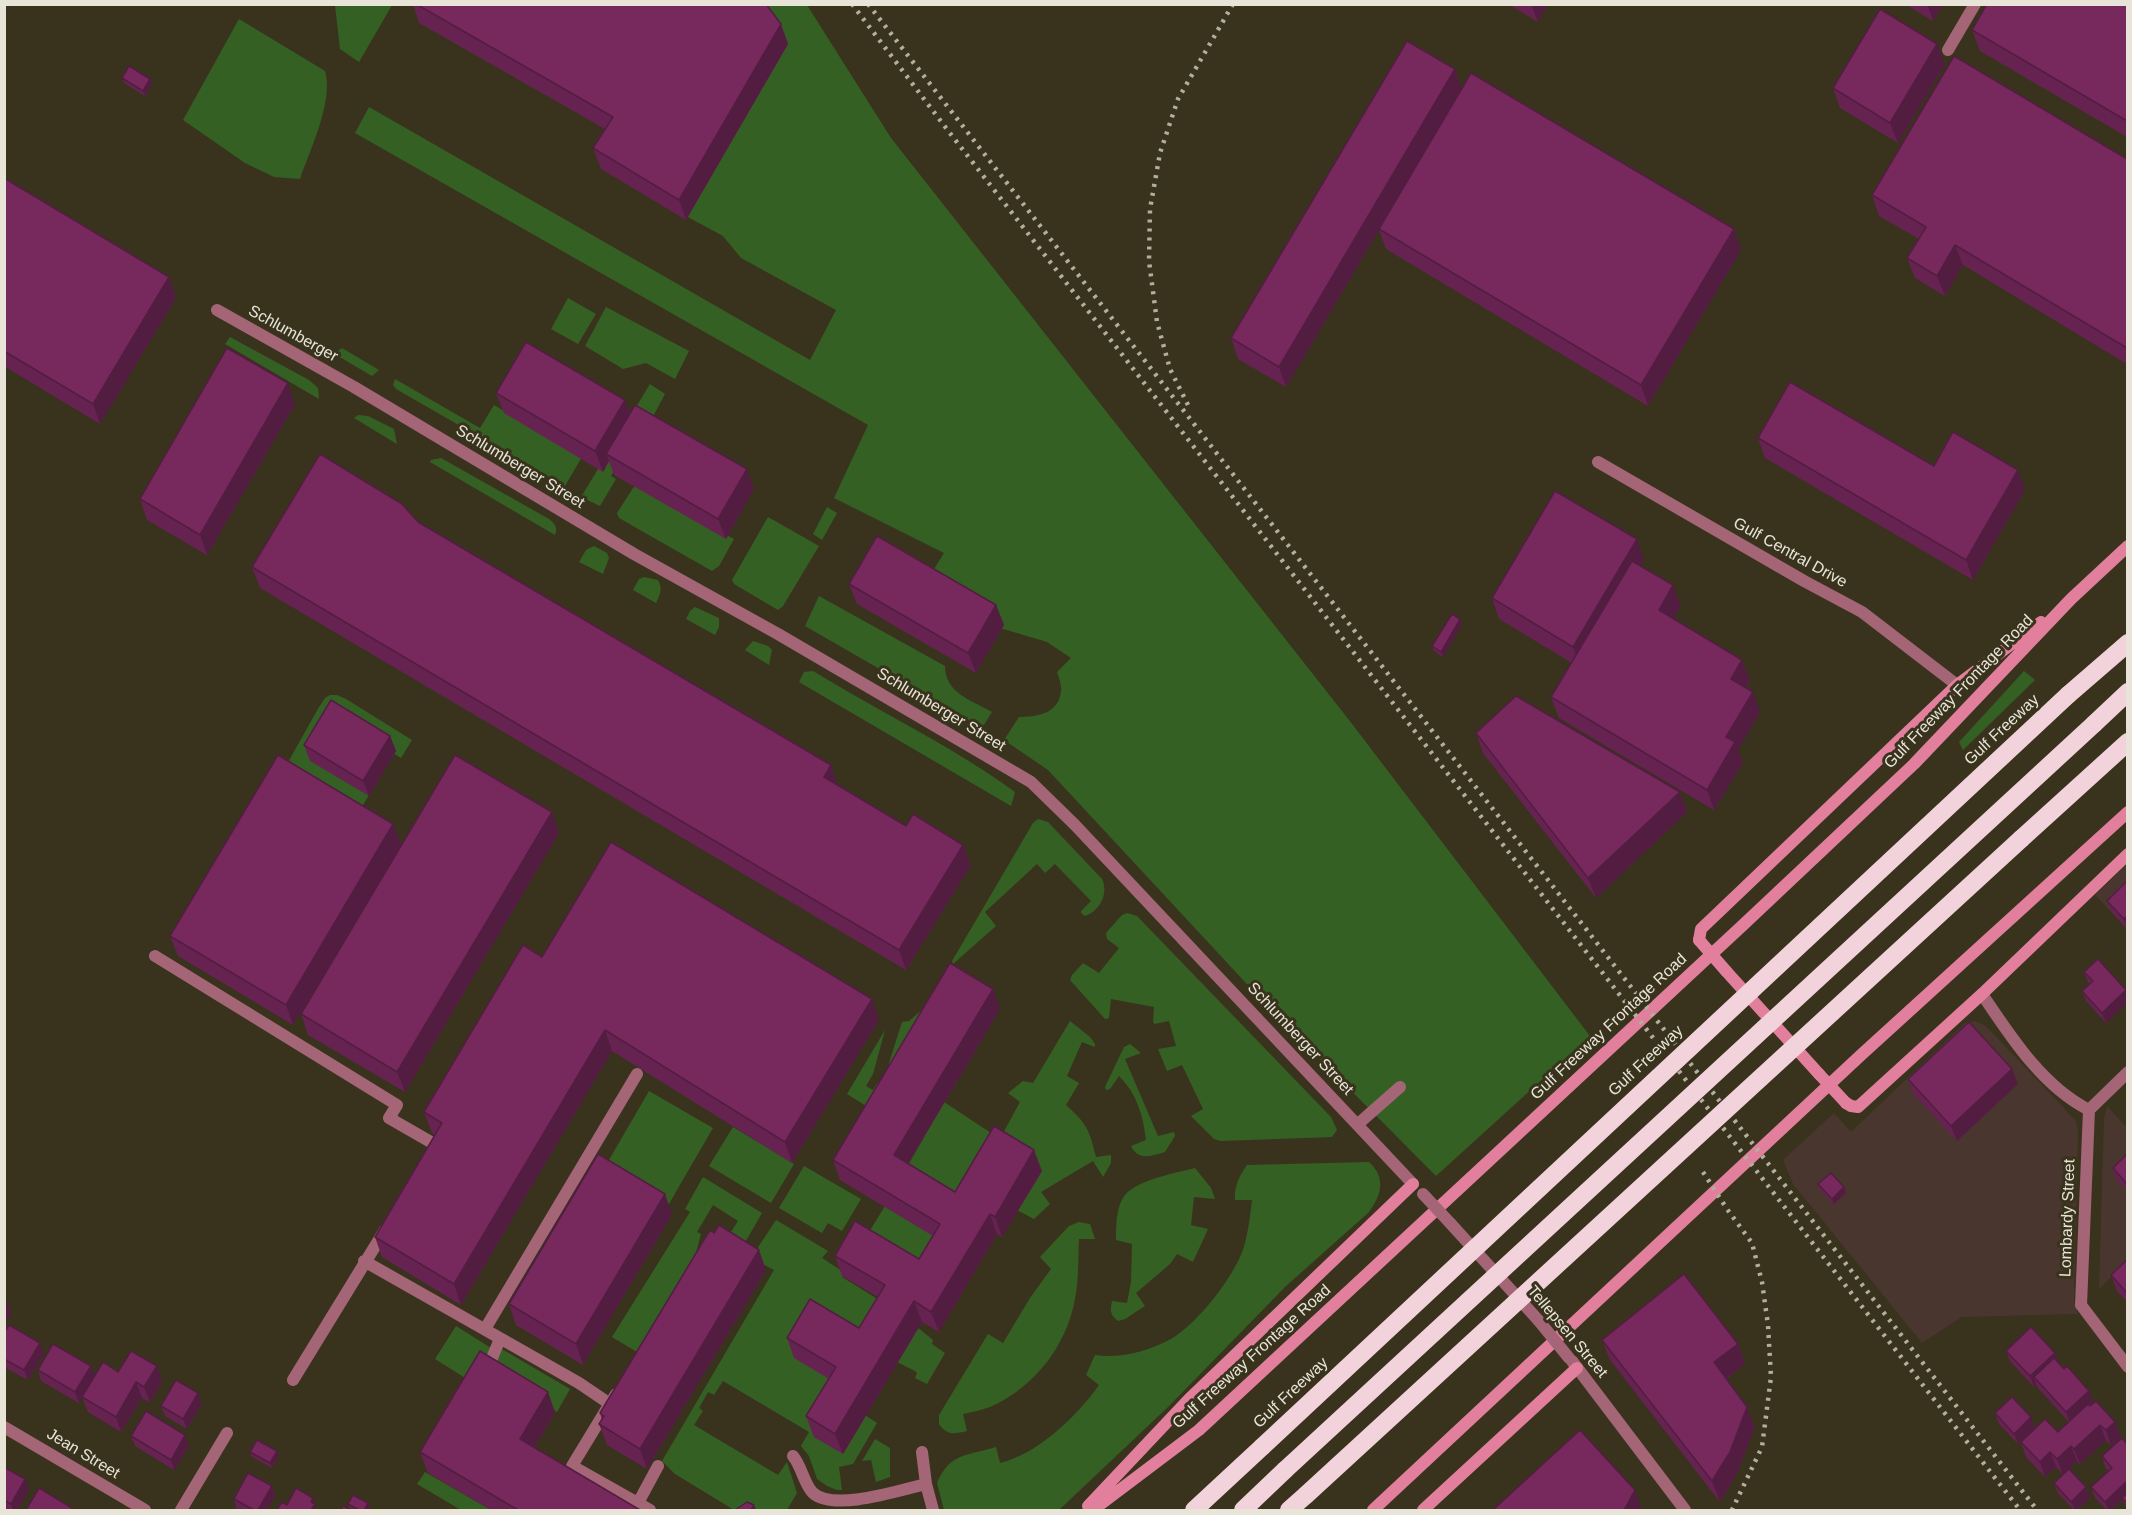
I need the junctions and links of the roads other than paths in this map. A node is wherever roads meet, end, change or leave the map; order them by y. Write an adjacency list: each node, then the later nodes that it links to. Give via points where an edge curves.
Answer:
1 (1975, 4): 2 (street)
2 (1948, 50)
3 (217, 310): 4 (street, Schlumberger)
4 (354, 387): 20 (street, Schlumberger Street, via 633,554 1031,782)
5 (1598, 462): 9 (street, Gulf Central Drive, via 1862,612)
6 (2127, 546): 7 (main road, Gulf Freeway Frontage Road)
7 (2071, 600): 9 (main road); 46 (main road, Gulf Freeway Frontage Road, via 1914,764 1743,926 1199,1430)
8 (2127, 643): 47 (highway, Gulf Freeway, bridge)
9 (1957, 685): 15 (main road, bridge, via 1701,929 1699,940 1851,1106 1858,1107)
10 (2127, 692): 48 (highway, bridge)
11 (2122, 747): 49 (highway, bridge)
12 (2127, 812): 50 (main road)
13 (2127, 854): 15 (main road)
14 (155, 956): 21 (street, via 397,1105 389,1118 435,1145)
15 (1982, 994): 19 (street, via 2011,1037 2052,1083)
16 (2127, 1072): 19 (street)
17 (637, 1074): 25 (street)
18 (1400, 1087): 20 (street)
19 (2089, 1110): 28 (street, Lombardy Street, via 2081,1305)
20 (1358, 1124): 22 (street, Schlumberger Street)
21 (424, 1165)
22 (1413, 1184): 27 (street, Tellepsen Street, bridge); 45 (main road, via 1189,1400)
23 (394, 1214): 24 (street)
24 (364, 1261): 25 (street); 30 (street)
25 (484, 1329): 26 (street)
26 (501, 1339): 29 (street); 32 (street)
27 (1573, 1363): 51 (main road); 52 (street, Tellepsen Street)
28 (2127, 1367)
29 (487, 1370)
30 (293, 1380)
31 (622, 1386): 32 (street)
32 (610, 1404): 39 (street, via 572,1466)
33 (4, 1426): 41 (street, Jean Street)
34 (226, 1433): 42 (street)
35 (922, 1452): 38 (street)
36 (793, 1456): 40 (street)
37 (658, 1466): 39 (street)
38 (926, 1484): 40 (street); 44 (street)
39 (638, 1503): 43 (street)
40 (822, 1505)
41 (145, 1510)
42 (181, 1510)
43 (650, 1510)
44 (933, 1510)
45 (1084, 1510)
46 (1093, 1510)
47 (1194, 1510)
48 (1243, 1510)
49 (1289, 1510)
50 (1373, 1510)
51 (1423, 1510)
52 (1685, 1510)

